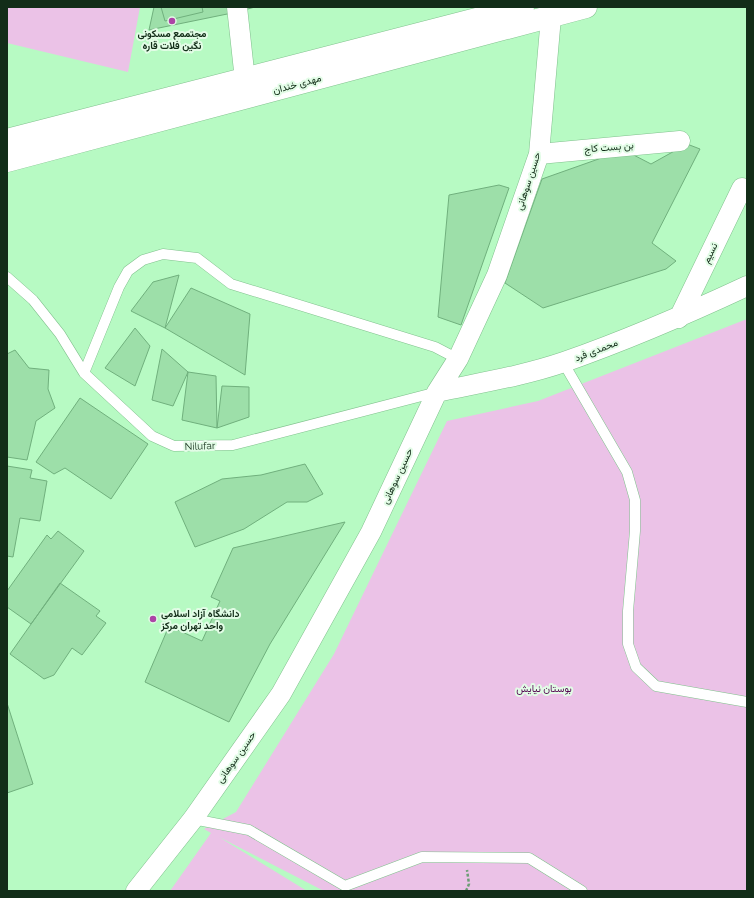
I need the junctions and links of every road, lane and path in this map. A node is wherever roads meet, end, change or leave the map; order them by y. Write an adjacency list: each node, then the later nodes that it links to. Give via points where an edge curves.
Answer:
1 (237, 7): 5 (street)
2 (523, 7): 5 (main road, مهدی خندان)
3 (586, 7): 4 (main road, مهدی خندان)
4 (551, 17): 8 (street, حسین سوهانی); 9 (main road, مهدی خندان)
5 (245, 80): 6 (main road, مهدی خندان)
6 (7, 140)
7 (680, 141): 8 (street, بن بست کاج)
8 (538, 154): 14 (street, حسین سوهانی, via 497,276)
9 (7, 161)
10 (742, 188): 13 (street, نسیم)
11 (7, 277): 16 (lane, Nilufar, via 32,300 60,334)
12 (747, 286): 13 (street, محمدی فرد)
13 (679, 318): 15 (street, محمدی فرد)
14 (458, 359): 16 (lane, via 435,347 231,284 197,258 163,254 143,260 128,272 119,287); 17 (street, حسین سوهانی)
15 (563, 362): 17 (street, محمدی فرد, via 502,379); 18 (lane, via 627,472 635,500 628,644 636,667 656,686)
16 (84, 373): 17 (lane, Nilufar, via 152,436 174,446 233,445)
17 (437, 392): 19 (street, حسین سوهانی, via 372,532 281,694)
18 (747, 702)
19 (193, 819): 20 (lane, via 249,830 345,886 422,857); 21 (street, حسین سوهانی)
20 (466, 857): 22 (path, via 469,884); 23 (lane, via 529,858)
21 (136, 891)
22 (466, 891)
23 (582, 891)

